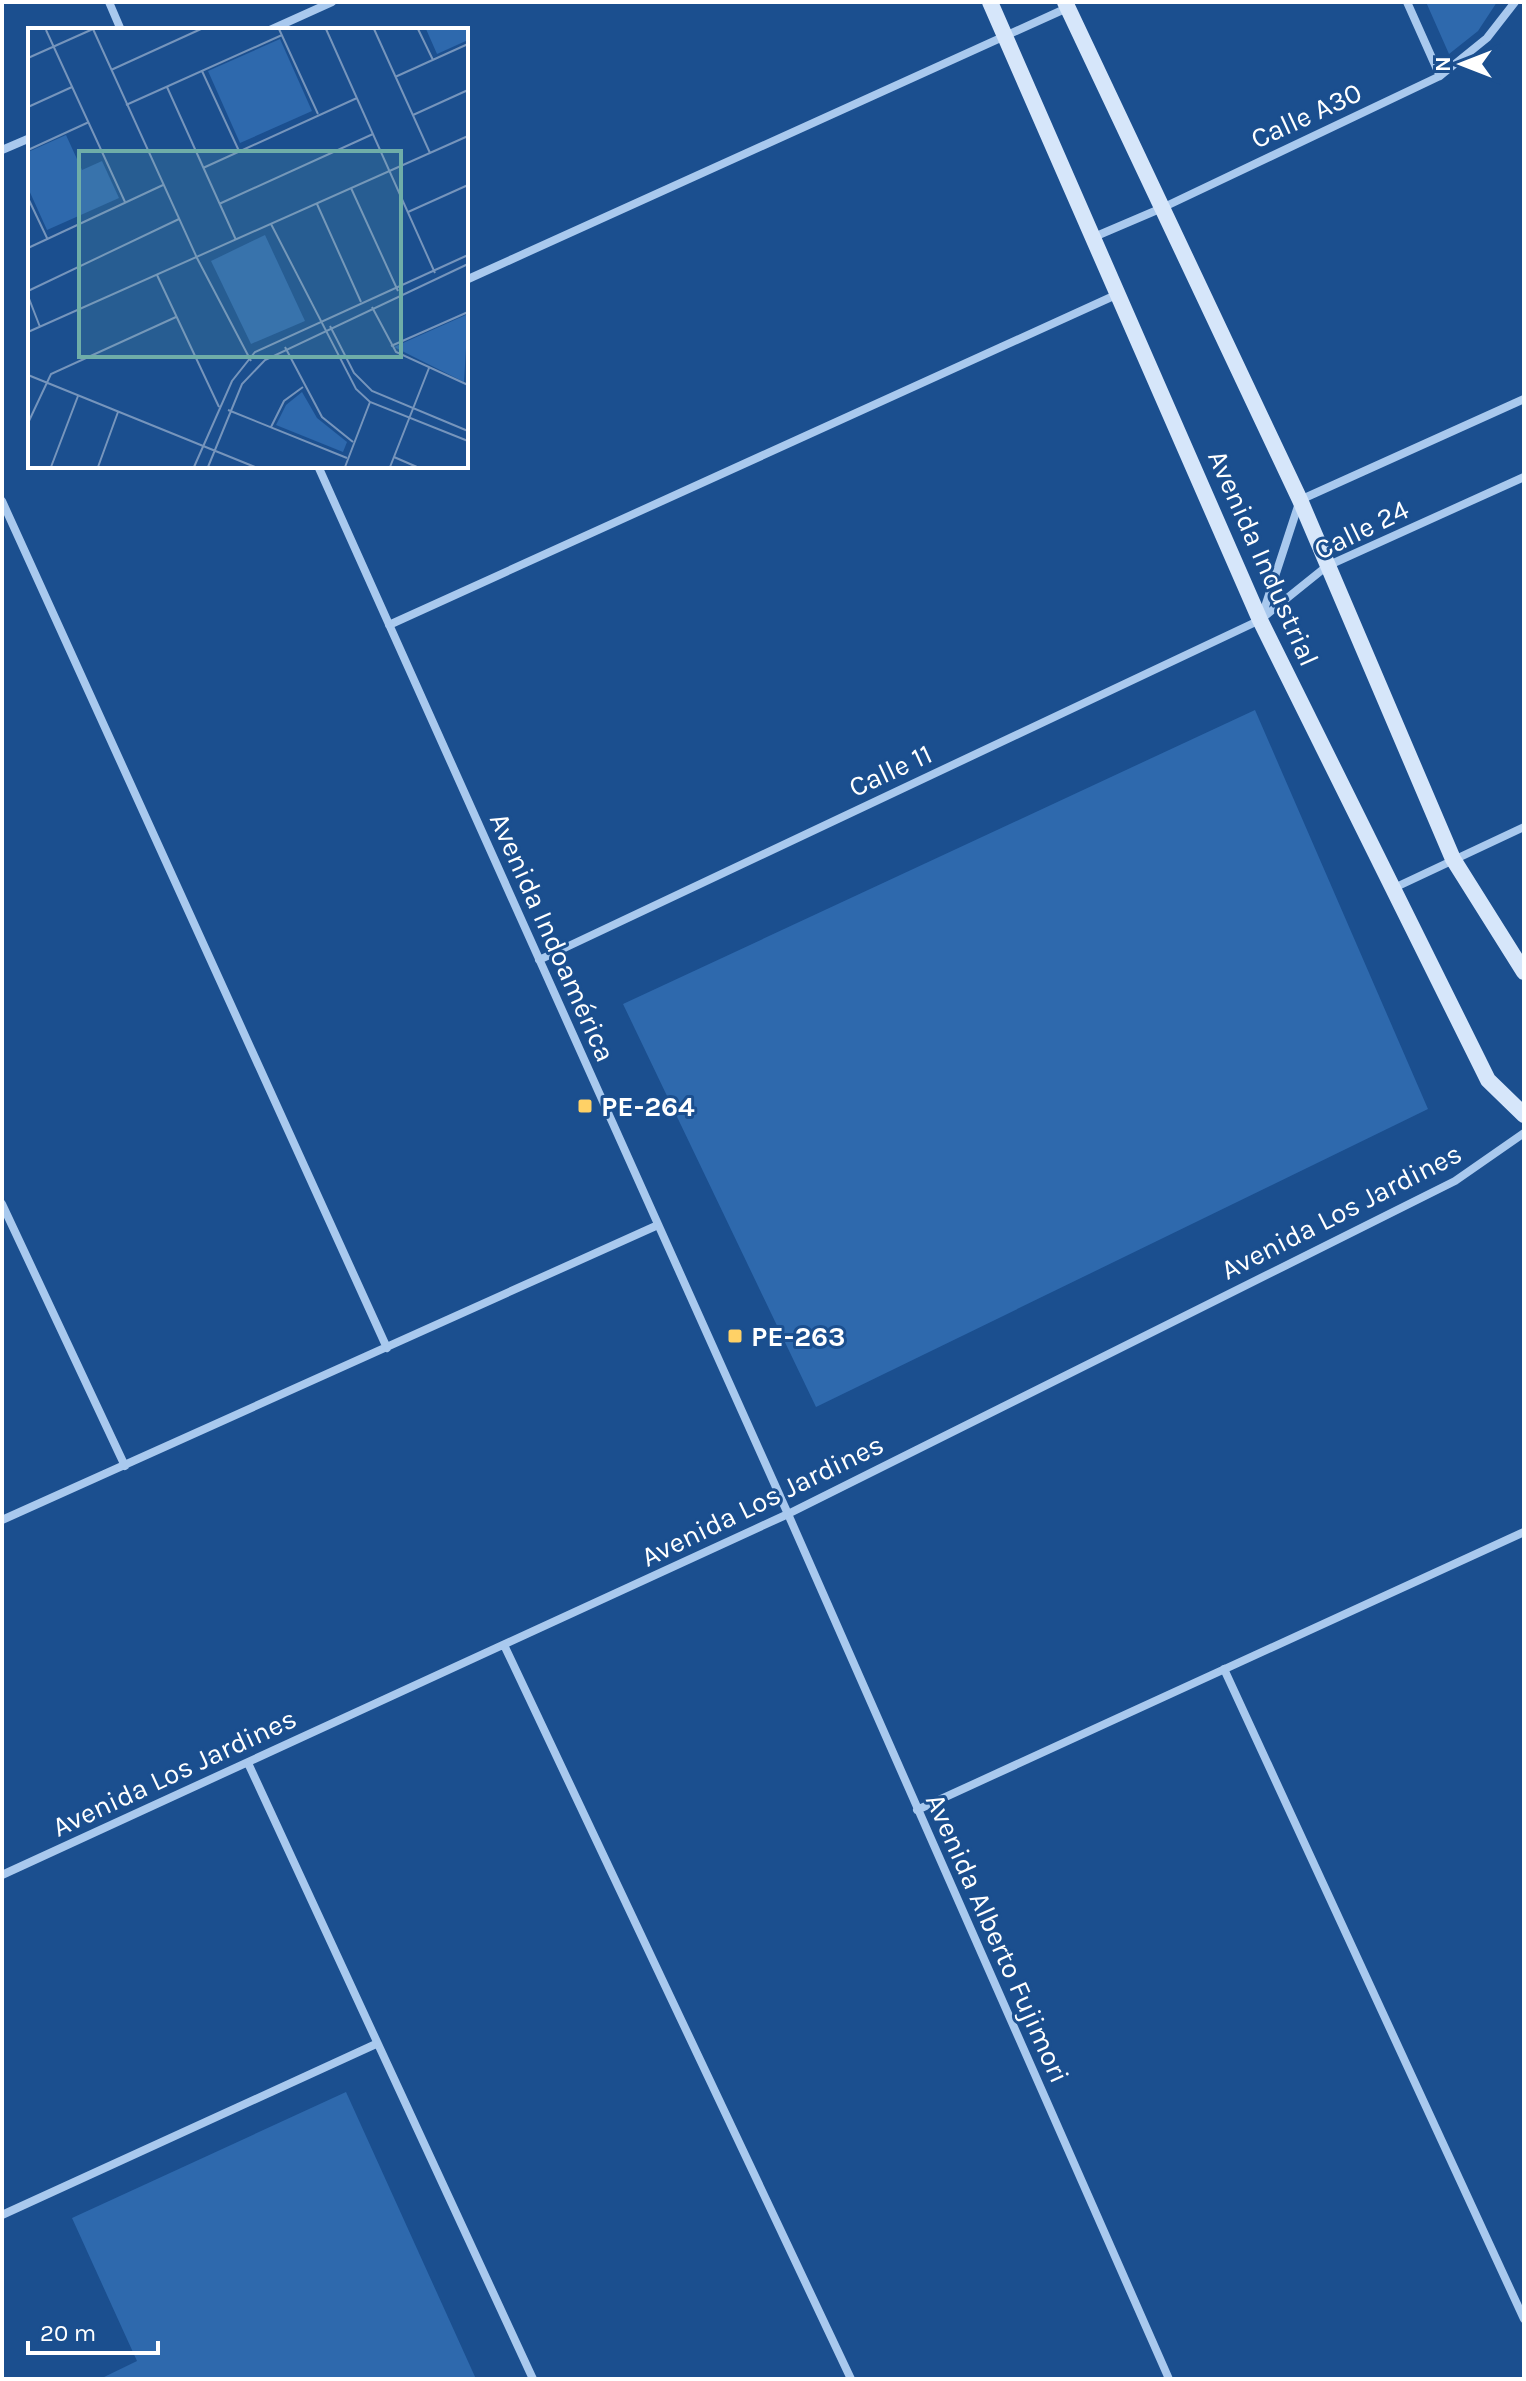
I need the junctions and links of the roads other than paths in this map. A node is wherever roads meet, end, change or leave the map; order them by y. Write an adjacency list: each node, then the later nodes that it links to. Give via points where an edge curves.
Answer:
1 (109, 2): 7 (street)
2 (332, 2): 8 (street)
3 (990, 2): 9 (main road, Avenida Industrial)
4 (1407, 2): 10 (street)
5 (1515, 2): 10 (street, Calle A30, via 1487,38)
6 (1067, 5): 9 (street); 13 (main road, Avenida Industrial)
7 (120, 28)
8 (274, 28)
9 (1006, 35): 14 (main road, Avenida Industrial); 15 (street)
10 (1440, 76): 13 (street, Calle A30)
11 (28, 139): 12 (street)
12 (2, 150)
13 (1162, 208): 14 (street, Calle A30); 20 (main road, Avenida Industrial)
14 (1094, 237): 16 (main road, Avenida Industrial)
15 (468, 279)
16 (1118, 294): 23 (main road, Avenida Industrial); 24 (street)
17 (1524, 399): 20 (street, Calle 24)
18 (319, 468): 24 (street, Avenida Indoamérica)
19 (1524, 477): 22 (street, Calle 24)
20 (1300, 500): 22 (main road, Avenida Industrial); 23 (street, Calle 24)
21 (2, 501): 34 (street)
22 (1327, 566): 23 (street, Calle 24); 26 (main road, Avenida Industrial)
23 (1260, 620): 27 (main road, Avenida Industrial); 28 (street, Calle 11)
24 (389, 625): 28 (street, Avenida Indoamérica)
25 (1524, 827): 26 (street)
26 (1453, 859): 27 (street); 29 (main road, Avenida Industrial)
27 (1393, 889): 30 (main road, Avenida Industrial, via 1488,1080)
28 (539, 960): 33 (street, Avenida Indoamérica)
29 (1524, 972)
30 (1524, 1115)
31 (1524, 1133): 36 (street, Avenida Los Jardines, via 1455,1181)
32 (2, 1204): 35 (street)
33 (658, 1225): 34 (street); 36 (street, Avenida Indoamérica)
34 (387, 1348): 35 (street)
35 (125, 1466): 37 (street)
36 (788, 1514): 39 (street, Avenida Los Jardines); 42 (street, Avenida Alberto Fujimori)
37 (2, 1520)
38 (1524, 1532): 40 (street)
39 (504, 1645): 41 (street, Avenida Los Jardines); 48 (street)
40 (1224, 1669): 42 (street); 46 (street)
41 (248, 1763): 43 (street, Avenida Los Jardines); 44 (street)
42 (917, 1810): 49 (street, Avenida Alberto Fujimori)
43 (2, 1875)
44 (376, 2044): 45 (street); 47 (street)
45 (2, 2215)
46 (1524, 2319)
47 (533, 2379)
48 (851, 2379)
49 (1169, 2379)

